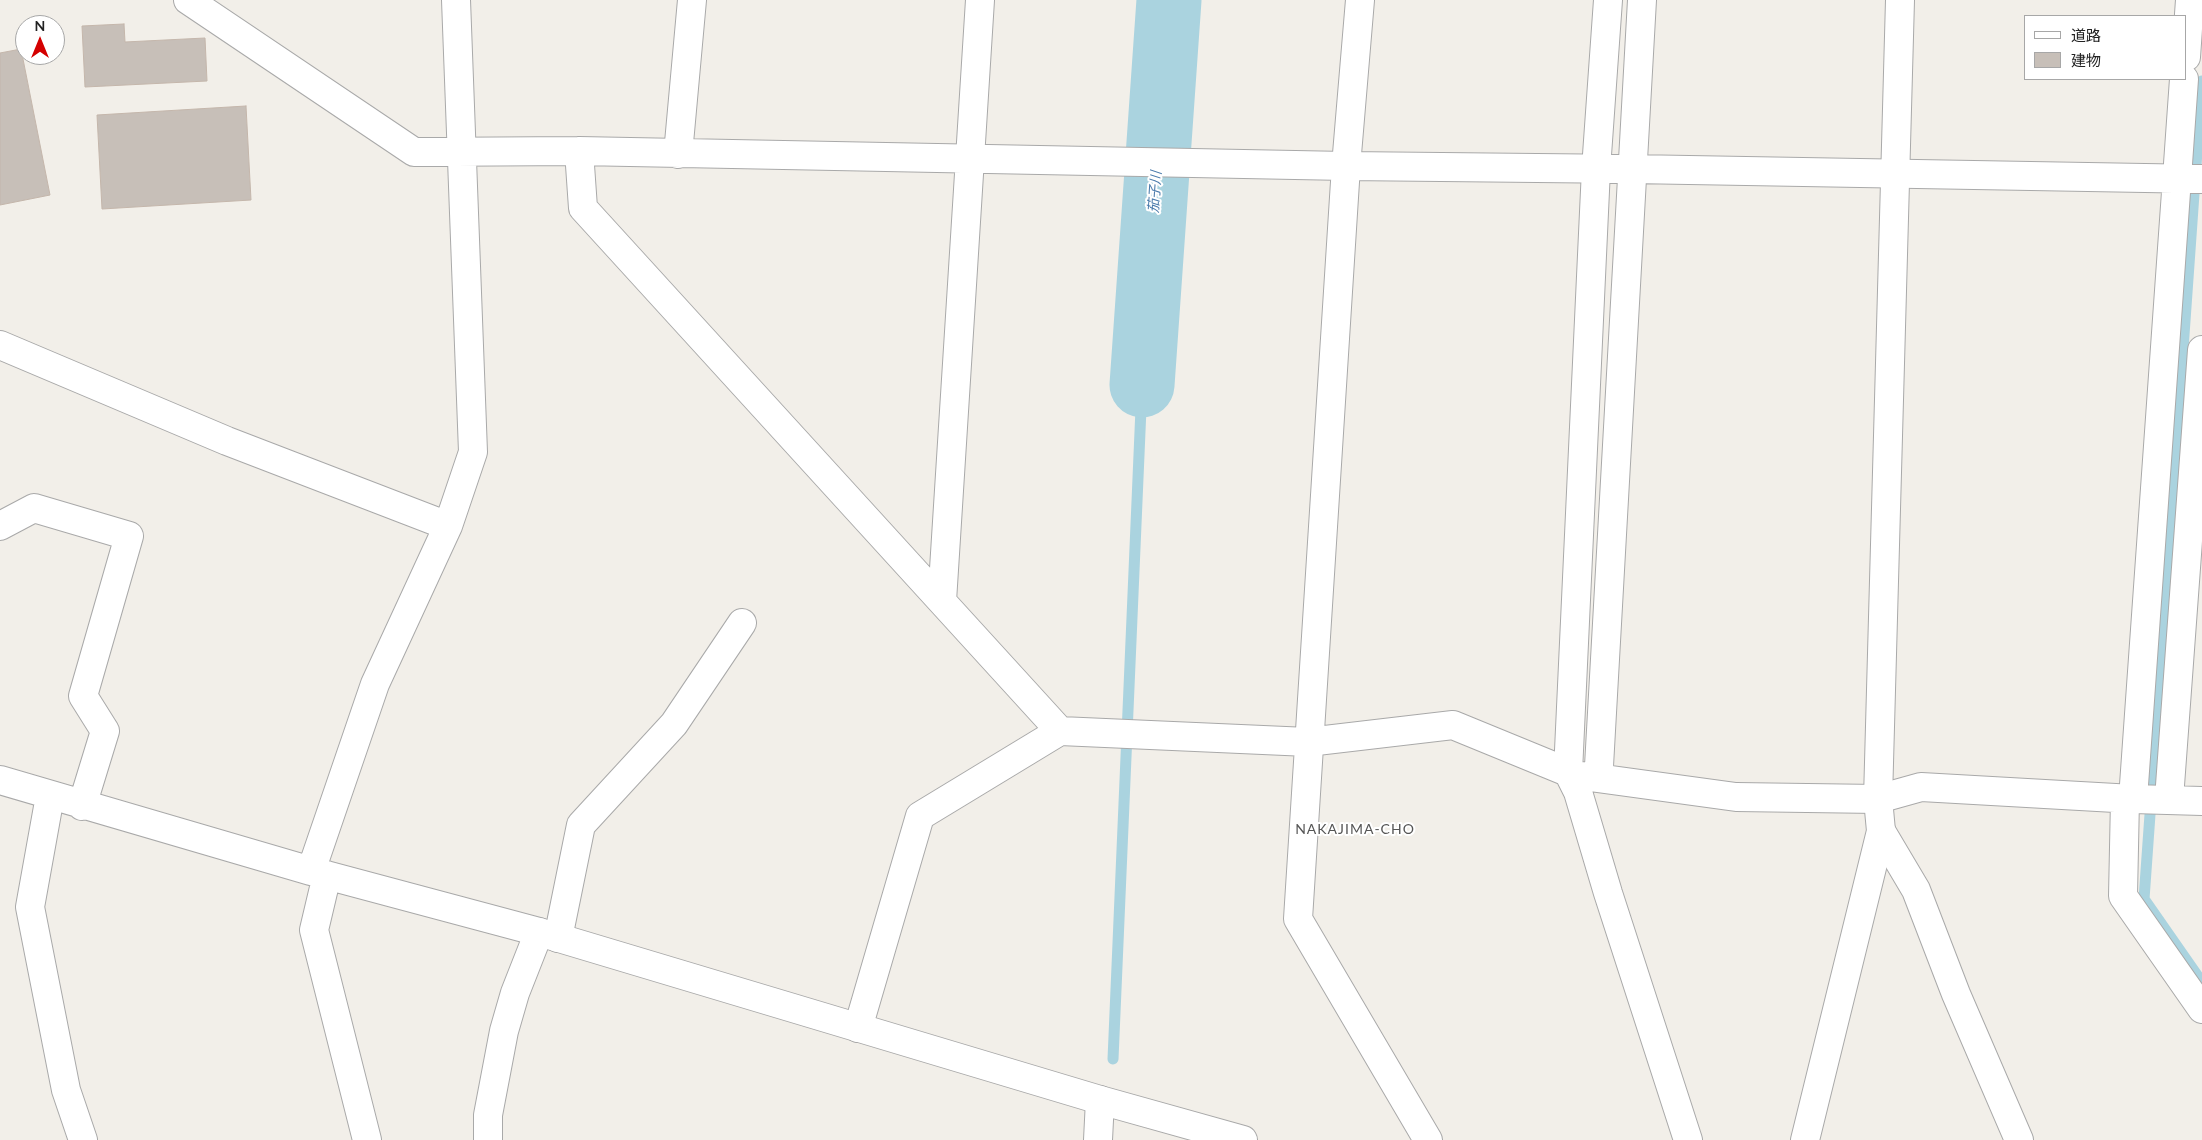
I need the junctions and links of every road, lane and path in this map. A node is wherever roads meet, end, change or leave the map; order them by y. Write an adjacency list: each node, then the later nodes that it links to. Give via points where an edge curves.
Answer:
1 (456, 0): 13 (street)
2 (692, 0): 14 (street)
3 (980, 0): 15 (street)
4 (1360, 0): 16 (street)
5 (1608, 0): 17 (street)
6 (1642, 0): 18 (street)
7 (1900, 0): 19 (street)
8 (2190, 0): 10 (street)
9 (198, 1): 13 (street, via 414,152)
10 (2187, 43)
11 (2184, 80): 20 (street)
12 (579, 151): 13 (street); 14 (street); 25 (street, via 583,208)
13 (463, 152): 24 (street, via 473,452)
14 (678, 154): 15 (street)
15 (969, 159): 16 (street); 25 (street)
16 (1346, 166): 17 (street); 28 (street)
17 (1596, 169): 18 (street); 29 (street)
18 (1632, 169): 19 (street); 29 (street, via 1599,756)
19 (1895, 173): 20 (street); 32 (street)
20 (2188, 178): 33 (street)
21 (0, 345): 24 (street, via 227,441)
22 (2202, 350): 33 (street)
23 (0, 526): 35 (street, via 34,508 129,536 83,696 105,731)
24 (448, 526): 37 (street, via 375,684)
25 (942, 601): 27 (street)
26 (742, 624): 38 (street, via 674,724 581,825)
27 (1060, 731): 28 (street); 40 (street, via 920,816)
28 (1308, 742): 29 (street, via 1454,725); 47 (street, via 1298,919)
29 (1584, 775): 32 (street, via 1736,798); 48 (street, via 1578,792)
30 (0, 780): 31 (street)
31 (50, 796): 35 (street); 42 (street, via 30,907 66,1090)
32 (1878, 799): 33 (street, via 1921,786); 36 (street)
33 (2146, 799): 34 (street); 39 (street, via 2123,896)
34 (2202, 801)
35 (82, 806): 37 (street)
36 (1881, 831): 49 (street); 50 (street, via 1916,890 1956,994)
37 (319, 873): 38 (street); 43 (street, via 314,930)
38 (548, 935): 40 (street); 44 (street, via 515,993 504,1031 488,1115)
39 (2202, 1009)
40 (858, 1028): 41 (street)
41 (1100, 1100): 45 (street); 46 (street)
42 (82, 1140)
43 (367, 1140)
44 (488, 1140)
45 (1098, 1140)
46 (1243, 1140)
47 (1428, 1140)
48 (1688, 1140)
49 (1805, 1140)
50 (2019, 1140)

